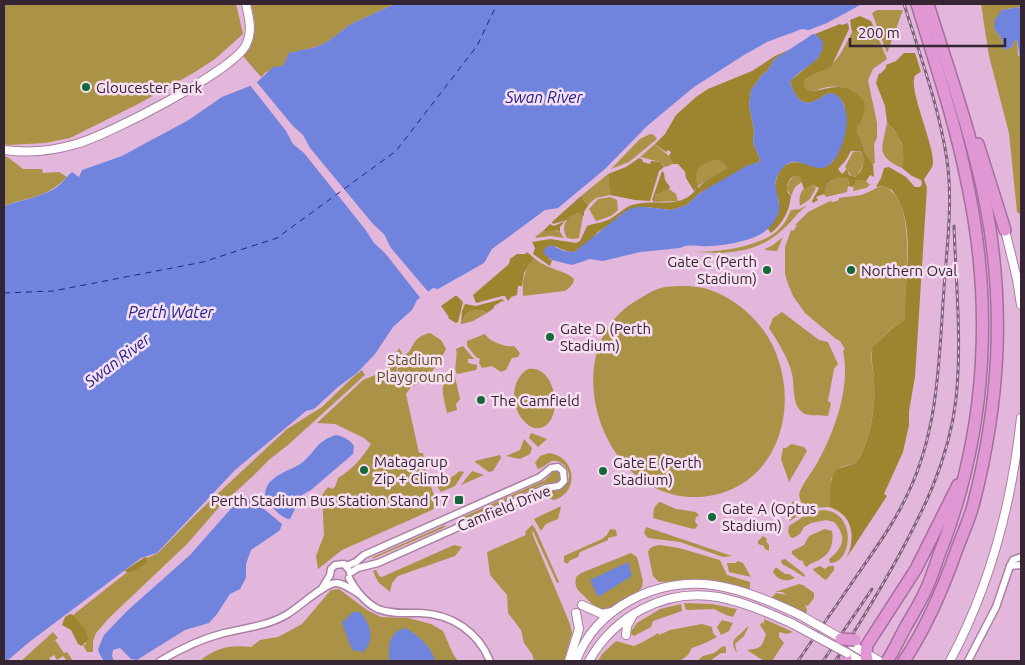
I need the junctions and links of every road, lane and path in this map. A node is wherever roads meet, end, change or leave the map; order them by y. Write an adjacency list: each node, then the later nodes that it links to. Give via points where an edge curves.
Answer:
1 (246, 4): 5 (street, via 250,30 246,46 221,68 104,134 48,150)
2 (917, 4): 4 (highway)
3 (928, 4): 4 (highway)
4 (934, 41): 6 (highway, via 984,161); 9 (highway, via 966,178 980,275 981,388); 34 (highway, via 972,150 986,210 995,270 998,348 992,414 973,504 945,584)
5 (4, 150)
6 (1005, 230): 7 (street)
7 (1021, 303)
8 (1021, 418): 35 (street, via 1011,485 995,550 980,596)
9 (966, 471): 24 (highway, via 916,569); 33 (highway, via 957,507 928,586)
10 (1021, 557): 13 (street, via 1013,560)
11 (1021, 564): 13 (street)
12 (346, 566): 14 (street); 14 (street, Camfield Drive, via 551,468 558,467 565,474 559,486 546,488 378,563 358,568); 15 (street, via 335,565)
13 (1010, 566): 36 (street, via 996,607)
14 (349, 575): 16 (street); 18 (street)
15 (330, 576): 16 (street); 17 (street)
16 (338, 583): 17 (street); 18 (street)
17 (320, 591): 28 (street, via 286,615 211,637)
18 (359, 594): 29 (street, via 369,604 384,611 439,615 453,621 474,636)
19 (582, 605): 20 (street, via 602,614)
20 (613, 612): 25 (street, bridge, via 642,594 671,586 714,585 771,602); 31 (street, via 594,632)
21 (576, 613): 30 (street, via 579,629)
22 (634, 613): 23 (street); 26 (street, bridge, via 656,603 690,596 717,597 767,612); 32 (street, via 607,635)
23 (626, 635)
24 (873, 636): 26 (highway); 27 (highway, via 867,645)
25 (841, 638): 26 (highway, bridge)
26 (848, 651): 27 (street)
27 (866, 659)
28 (160, 661)
29 (490, 661)
30 (569, 661)
31 (576, 661)
32 (588, 661)
33 (887, 661)
34 (904, 661)
35 (950, 661)
36 (968, 661)

